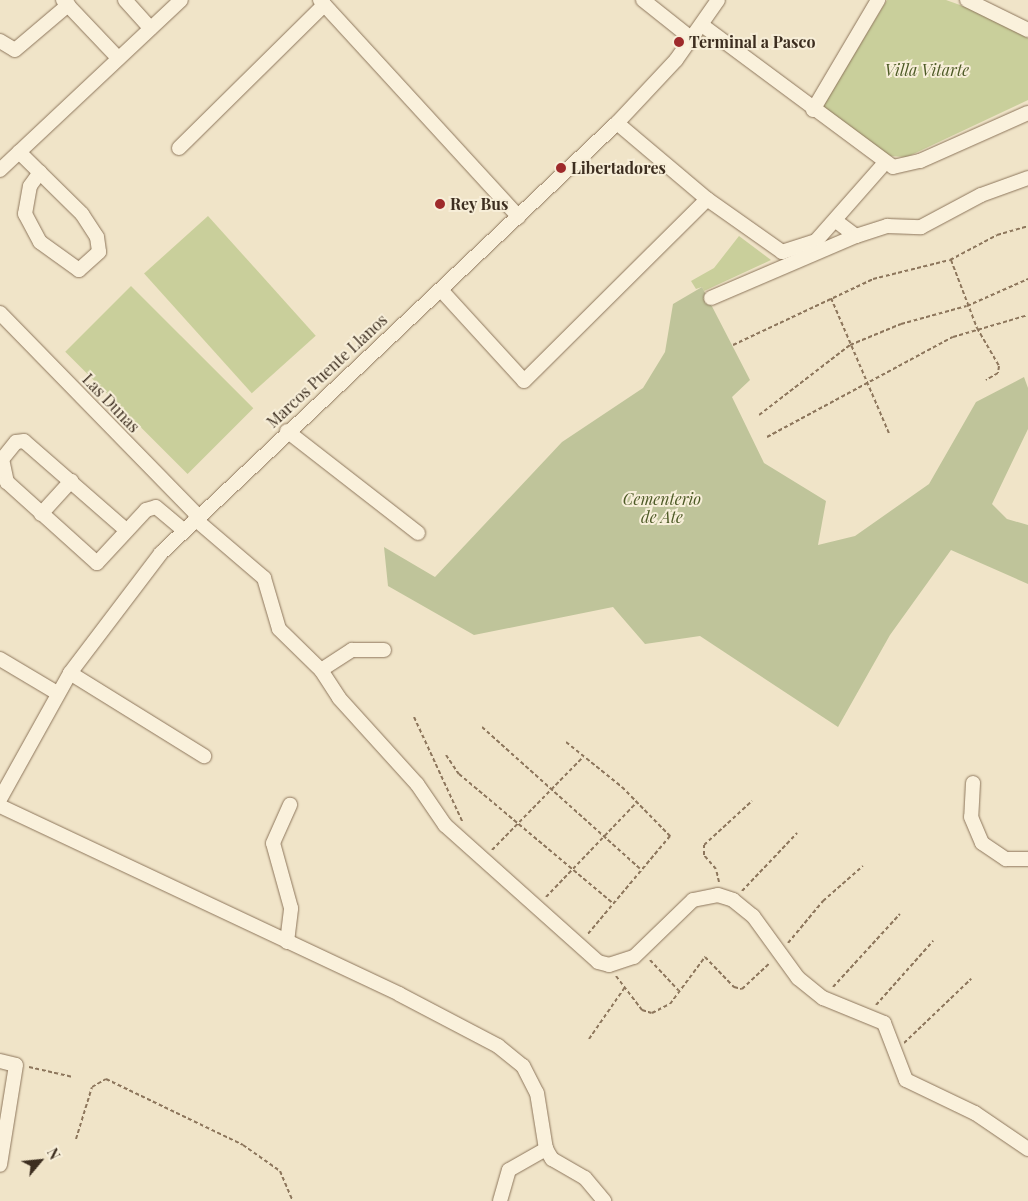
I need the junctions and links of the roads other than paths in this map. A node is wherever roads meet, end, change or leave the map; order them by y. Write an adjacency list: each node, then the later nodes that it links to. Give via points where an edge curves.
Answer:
1 (125, 0): 10 (street)
2 (181, 0): 10 (street)
3 (643, 0): 12 (street)
4 (718, 0): 9 (street, Marcos Puente Llanos)
5 (878, 0): 15 (street)
6 (967, 0): 11 (street)
7 (66, 3): 13 (street, via 15,50); 14 (street)
8 (322, 3): 18 (street); 25 (street)
9 (702, 25): 12 (street, Marcos Puente Llanos); 15 (street)
10 (150, 28): 14 (street)
11 (1028, 30)
12 (692, 39): 17 (street, Marcos Puente Llanos)
13 (0, 41)
14 (118, 58): 19 (street)
15 (813, 110): 20 (street)
16 (1028, 113): 20 (street, via 920,161 893,167)
17 (618, 123): 24 (street); 25 (street, Marcos Puente Llanos)
18 (179, 148)
19 (19, 152): 21 (street); 22 (street)
20 (884, 164): 26 (street)
21 (0, 170)
22 (40, 172): 22 (street, via 30,186 25,214 40,242 79,270 99,252 97,237 82,214)
23 (1028, 178): 27 (street, via 981,195 920,227 887,226)
24 (707, 199): 26 (street, via 782,252 816,241); 28 (street, via 524,381)
25 (519, 216): 28 (street, Marcos Puente Llanos)
26 (836, 221): 27 (street)
27 (856, 236): 29 (street)
28 (441, 290): 31 (street, Marcos Puente Llanos)
29 (711, 298)
30 (0, 313): 34 (street, Las Dunas)
31 (287, 432): 34 (street, Marcos Puente Llanos); 37 (street)
32 (71, 481): 33 (street); 33 (street, via 31,445 16,442 2,459 2,472 7,482); 35 (street)
33 (41, 514): 35 (street, via 97,563)
34 (197, 518): 36 (street, Marcos Puente Llanos); 40 (street, Las Dunas, via 264,578 279,628)
35 (126, 530): 36 (street, via 146,510 156,507)
36 (184, 530): 41 (street, Marcos Puente Llanos, via 120,602)
37 (418, 532)
38 (384, 650): 40 (street, via 352,650)
39 (0, 659): 42 (street)
40 (321, 670): 53 (street, Las Dunas, via 339,698 417,784 445,825 579,944 609,966 641,951 693,900 718,895 733,900 753,916 798,978 823,998 884,1023 906,1080 975,1113)
41 (70, 672): 42 (street, Marcos Puente Llanos); 43 (street)
42 (57, 693): 44 (street, Marcos Puente Llanos)
43 (204, 756)
44 (5, 775): 46 (street, Marcos Puente Llanos)
45 (972, 783): 49 (street, via 971,817 982,843 1006,860)
46 (0, 800)
47 (290, 805): 50 (street, via 273,843 291,908)
48 (0, 806): 50 (street)
49 (1028, 859)
50 (287, 942): 52 (street, via 498,1046 522,1066 537,1093)
51 (0, 1061): 54 (street, via 16,1065)
52 (546, 1149): 55 (street, via 509,1170); 56 (street, via 561,1166 585,1178)
53 (1028, 1149)
54 (0, 1165)
55 (500, 1201)
56 (604, 1201)

